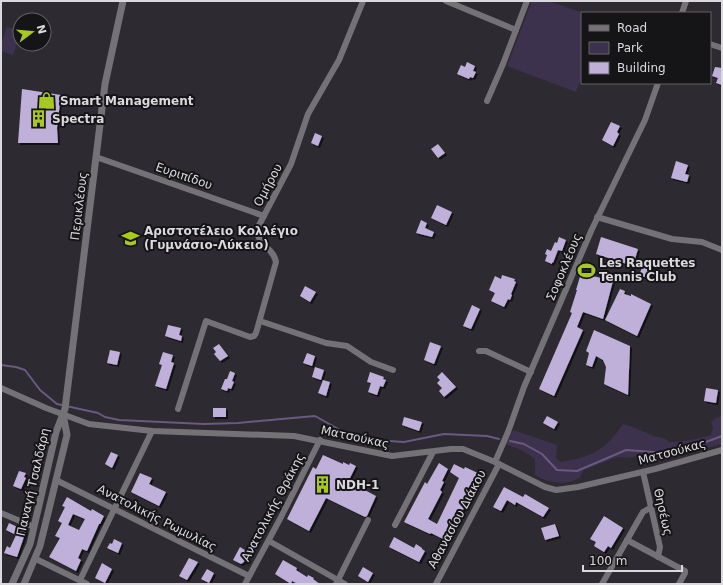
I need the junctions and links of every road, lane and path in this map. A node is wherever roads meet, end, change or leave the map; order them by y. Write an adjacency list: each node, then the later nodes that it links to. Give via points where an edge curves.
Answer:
1 (123, 1): 12 (street, Περικλέους, via 106,73)
2 (363, 1): 13 (street, Ομήρου, via 340,60 306,119 291,164)
3 (446, 1): 7 (street)
4 (527, 1): 7 (street)
5 (686, 1): 6 (street)
6 (682, 12)
7 (516, 30): 11 (street)
8 (711, 44): 9 (street)
9 (722, 48)
10 (658, 84): 14 (street, Σοφοκλέους, via 642,127)
11 (487, 101)
12 (96, 157): 13 (street, Ευριπίδου); 22 (street, Περικλέους)
13 (264, 216): 16 (street, Ομήρου, via 257,229 257,236 273,252 276,262)
14 (597, 217): 15 (street, via 672,239 702,242); 19 (street, Σοφοκλέους)
15 (722, 250)
16 (260, 321): 18 (street, via 326,343 347,346 371,362); 21 (street, Ομήρου, via 252,337 206,322)
17 (479, 351): 19 (street, via 486,351)
18 (393, 370)
19 (531, 372): 27 (street, Σοφοκλέους)
20 (1, 388): 22 (street, Ματσούκας)
21 (178, 409)
22 (64, 412): 23 (street, Ματσούκας, via 88,424); 29 (street, Παναγή Τσαλδάρη, via 67,435); 35 (street, Παναγή Τσαλδάρη, via 56,432)
23 (152, 431): 24 (street, Ματσούκας, via 294,436); 31 (street)
24 (320, 440): 26 (street, Ματσούκας, via 388,456); 37 (street, Ανατολικής Θράκης)
25 (722, 450): 28 (street, Ματσούκας)
26 (433, 452): 27 (street, Ματσούκας, via 463,449); 34 (street)
27 (497, 464): 28 (street, Ματσούκας, via 556,490); 48 (street, Αθανασίου Διάκου)
28 (642, 472): 30 (street, Θησέως)
29 (56, 480): 31 (street, Ανατολικής Ρωμυλίας); 39 (street, Παναγή Τσαλδάρη)
30 (650, 508): 36 (street, via 642,512); 38 (street, Θησέως, via 660,547)
31 (115, 509): 40 (street, Ανατολικής Ρωμυλίας); 41 (street)
32 (1, 513): 35 (street)
33 (368, 520): 42 (street)
34 (395, 525)
35 (34, 527): 43 (street, Παναγή Τσαλδάρη, via 27,551)
36 (627, 540): 38 (street); 49 (street)
37 (269, 541): 40 (street, Ανατολικής Θράκης); 42 (street)
38 (658, 557): 50 (street, via 684,571)
39 (36, 559): 41 (street); 44 (street, Παναγή Τσαλδάρη)
40 (249, 576): 46 (street, Ανατολικής Θράκης)
41 (80, 580): 45 (street)
42 (337, 582): 47 (street)
43 (12, 584)
44 (24, 584)
45 (87, 584)
46 (245, 584)
47 (345, 584)
48 (436, 584)
49 (602, 584)
50 (679, 584)

